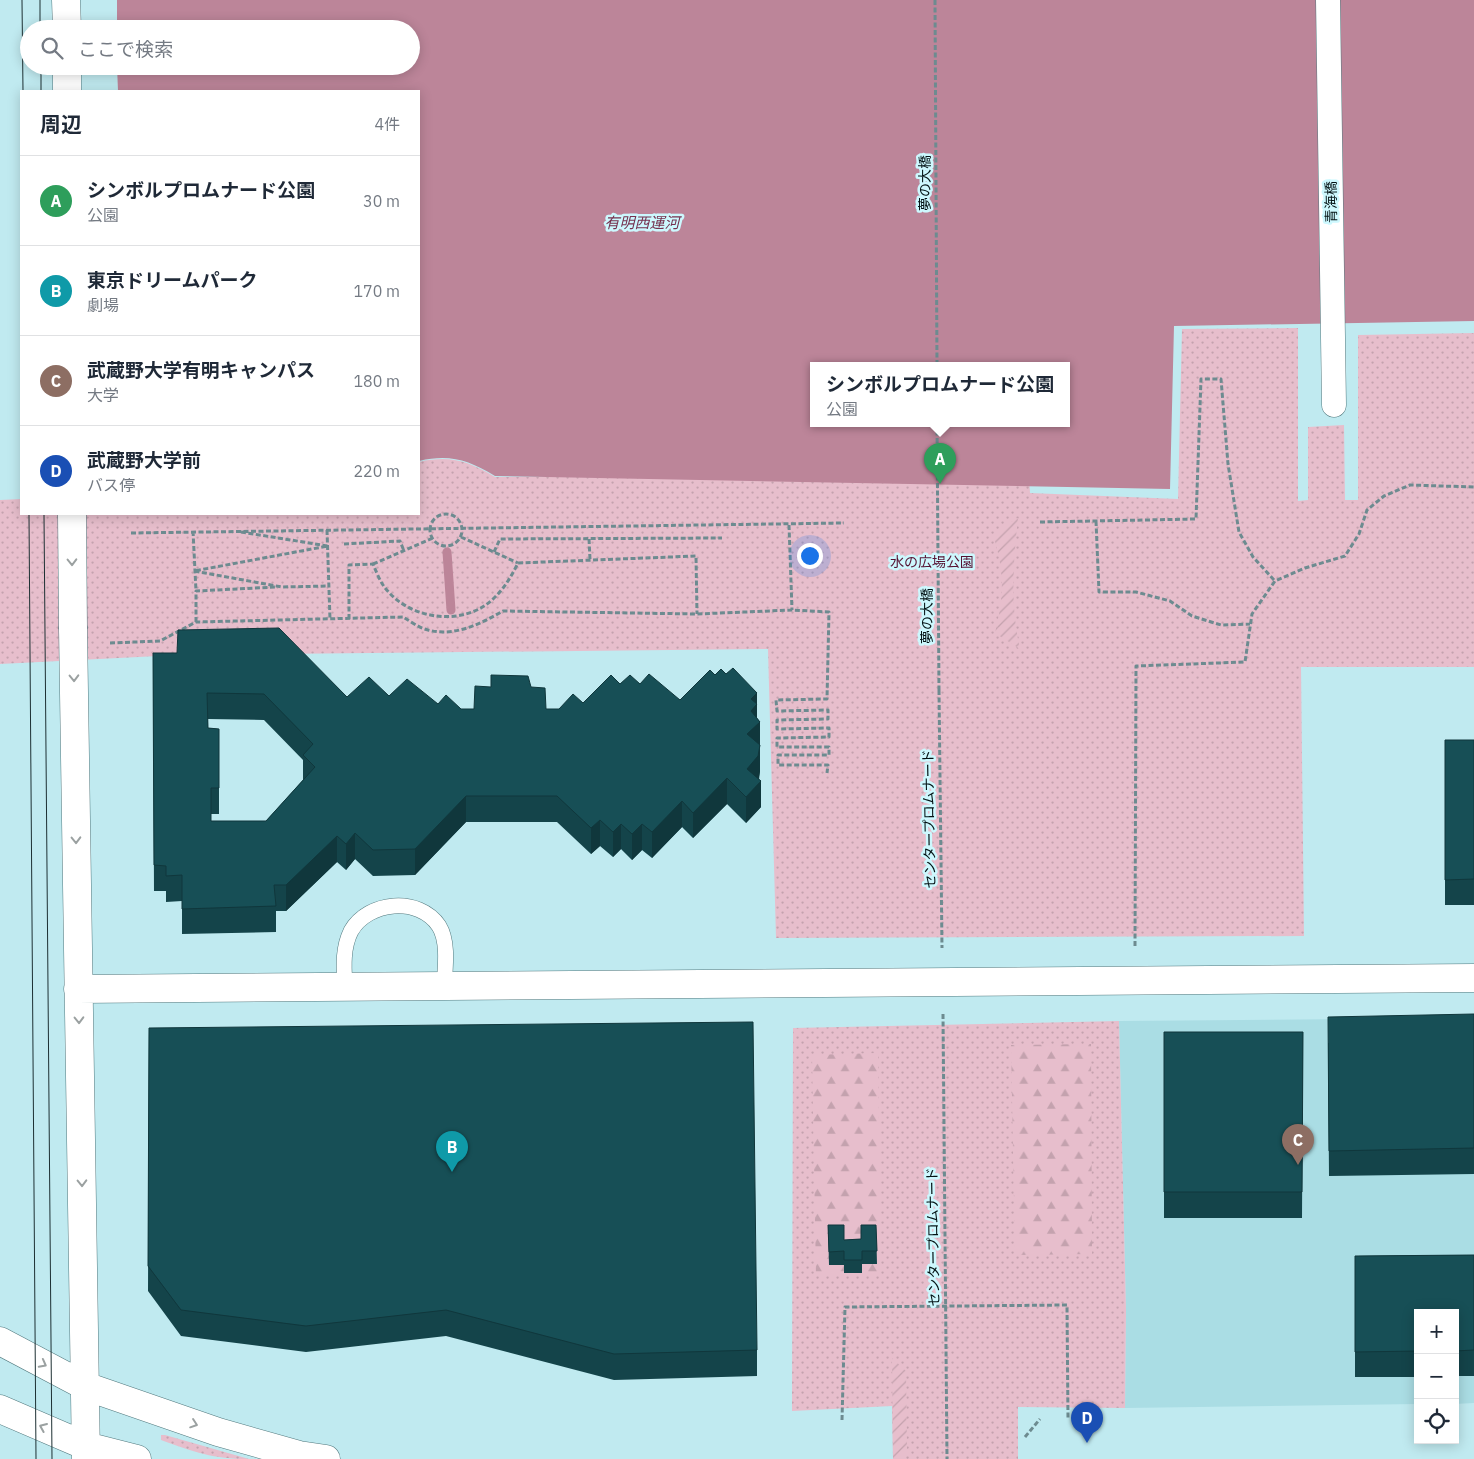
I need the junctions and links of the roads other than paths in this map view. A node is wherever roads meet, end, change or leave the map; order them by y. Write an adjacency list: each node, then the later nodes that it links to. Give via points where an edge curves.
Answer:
1 (66, 0): 3 (street)
2 (1328, 0): 6 (street, 青海橋)
3 (67, 20)
4 (67, 75): 5 (street)
5 (67, 90)
6 (1334, 405)
7 (72, 515): 11 (street, one-way to 11, bridge)
8 (1474, 978): 9 (street)
9 (444, 987): 10 (street); 10 (lane, via 444,939 440,927 417,909 399,905 383,907 358,921 350,933 344,956)
10 (345, 988): 11 (street)
11 (78, 989): 13 (street, one-way to 13)
12 (0, 1341): 13 (street, one-way to 13)
13 (85, 1386): 15 (street); 17 (street, one-way to 17, via 218,1432 299,1455)
14 (0, 1409): 15 (street, one-way to 14)
15 (86, 1452): 16 (street)
16 (137, 1459)
17 (326, 1459)

